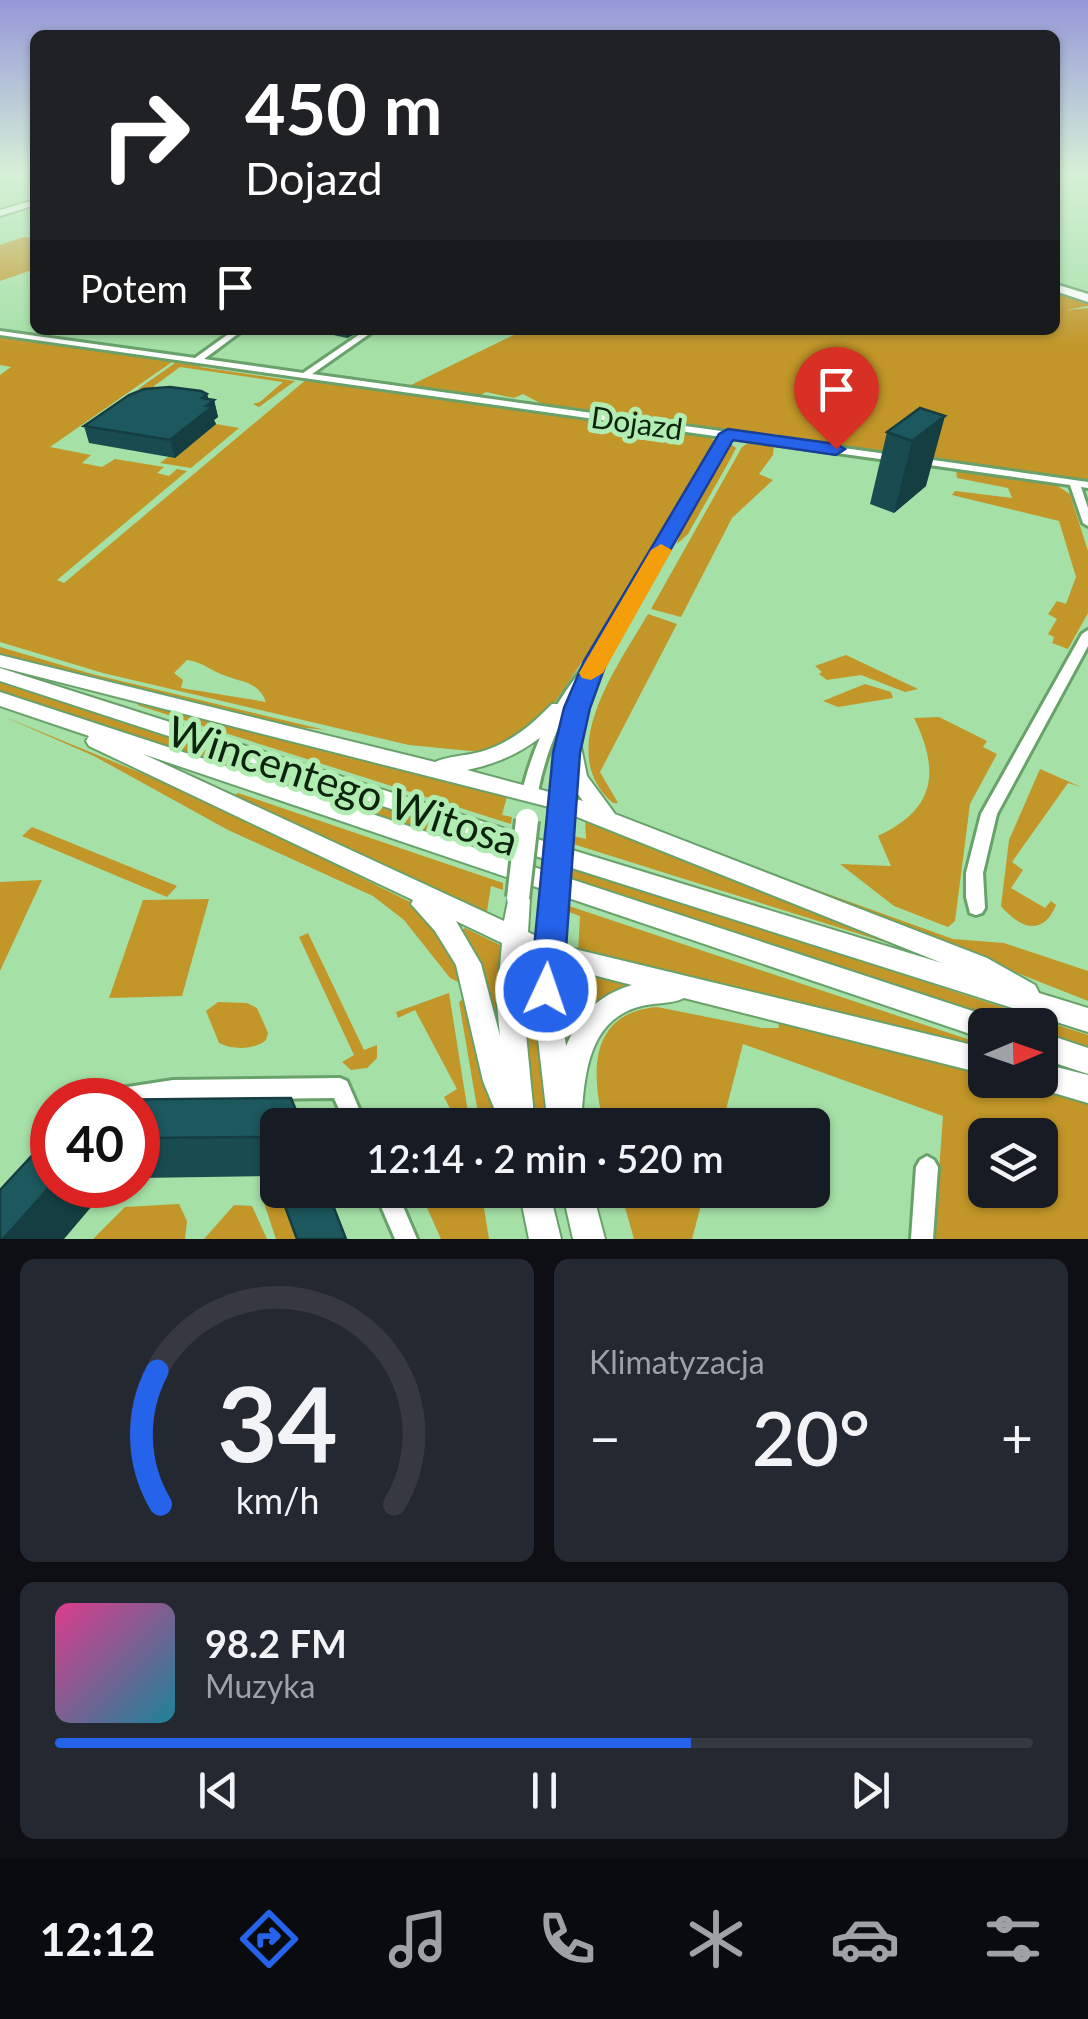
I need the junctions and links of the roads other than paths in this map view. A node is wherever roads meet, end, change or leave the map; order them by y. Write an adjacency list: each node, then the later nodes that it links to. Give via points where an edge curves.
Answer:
1 (1060, 288): 2 (main road)
2 (1088, 298)
3 (0, 333): 6 (street, Dojazd)
4 (232, 335): 6 (street)
5 (364, 335): 7 (street)
6 (197, 360): 7 (street, Dojazd)
7 (306, 375): 8 (street, Dojazd)
8 (728, 434): 9 (street, Dojazd); 14 (street)
9 (1074, 483): 10 (street, Dojazd); 11 (street)
10 (1088, 484)
11 (1088, 523)
12 (1088, 634): 26 (street, via 989,814)
13 (0, 661): 20 (main road)
14 (596, 661): 18 (street); 19 (street)
15 (0, 674): 30 (main road, Wincentego Witosa)
16 (0, 698): 17 (main road, Wincentego Witosa)
17 (28, 709): 25 (main road); 32 (main road, Wincentego Witosa)
18 (560, 709): 20 (main road, via 509,751); 21 (street)
19 (570, 733): 22 (street); 23 (main road, via 581,786 604,814)
20 (426, 766): 21 (main road)
21 (530, 792): 22 (main road); 24 (main road, via 552,810); 27 (main road, bridge)
22 (562, 802): 23 (main road); 24 (street)
23 (627, 828): 30 (main road, via 978,966)
24 (558, 830): 28 (main road, bridge)
25 (371, 872): 27 (main road); 41 (main road, via 439,918 467,954 497,1082)
26 (976, 908)
27 (514, 939): 28 (main road); 42 (main road, via 510,1038)
28 (548, 953): 29 (main road); 43 (main road, via 549,1048)
29 (697, 992): 35 (main road); 44 (main road, via 644,994 601,1012 575,1051)
30 (1053, 1008)
31 (1058, 1010): 33 (main road, Wincentego Witosa)
32 (968, 1020)
33 (1088, 1020)
34 (1058, 1051): 36 (main road)
35 (968, 1058)
36 (1088, 1061)
37 (1058, 1081): 38 (main road)
38 (1088, 1089)
39 (160, 1091): 40 (street, via 340,1088)
40 (349, 1108)
41 (510, 1108)
42 (517, 1108)
43 (561, 1108)
44 (567, 1108)
45 (927, 1167): 52 (street)
46 (392, 1208): 49 (street)
47 (538, 1208): 50 (main road)
48 (581, 1208): 51 (main road)
49 (406, 1239)
50 (545, 1239)
51 (588, 1239)
52 (922, 1239)

